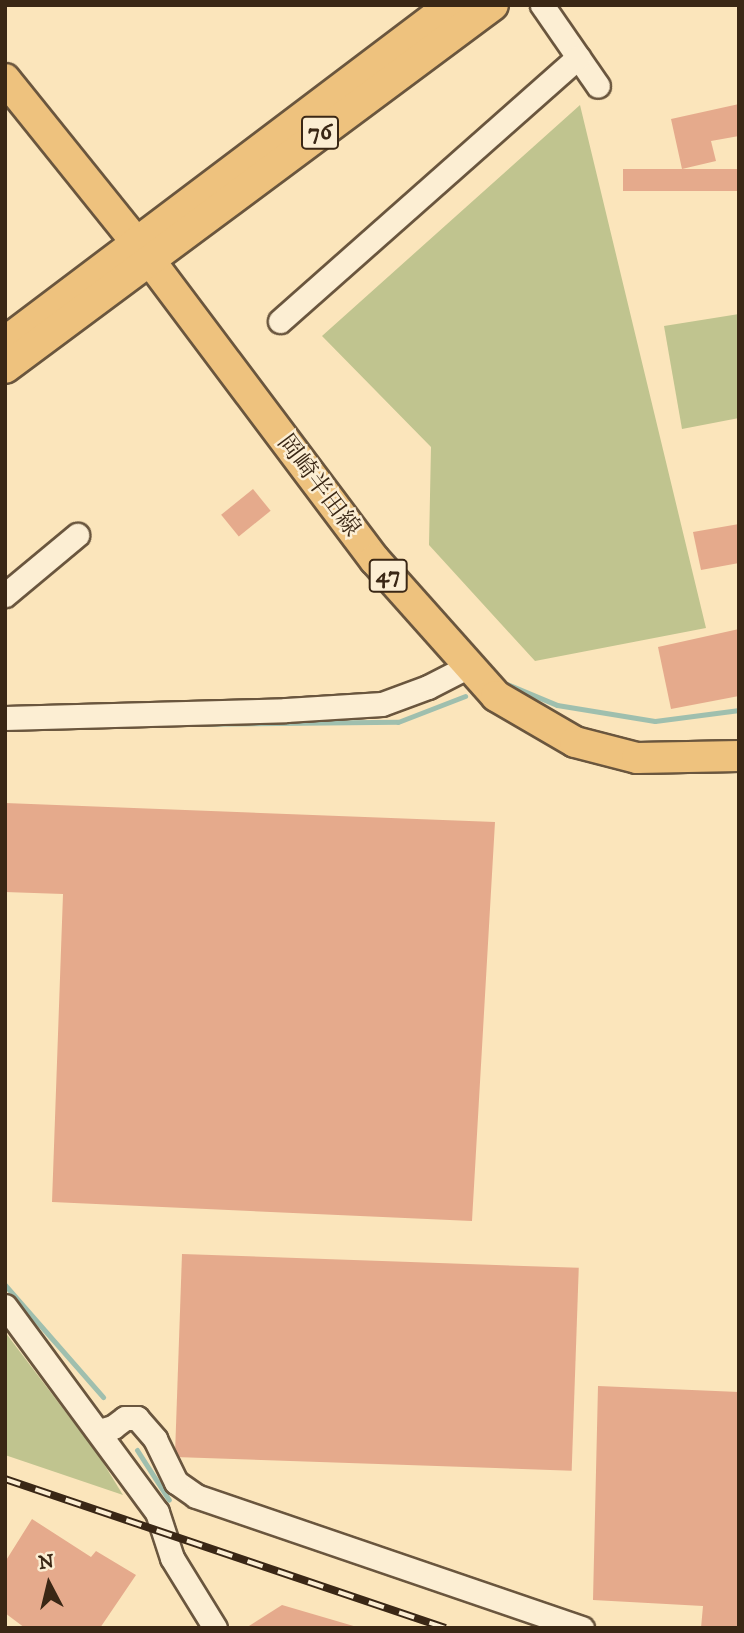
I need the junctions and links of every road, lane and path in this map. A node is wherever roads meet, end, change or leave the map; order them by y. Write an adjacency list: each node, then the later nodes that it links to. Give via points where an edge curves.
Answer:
1 (451, 5): 7 (main road, 76)
2 (493, 5): 7 (main road, 76)
3 (542, 5): 4 (street)
4 (578, 57): 6 (street); 8 (street)
5 (5, 79): 7 (main road, 岡崎半田線)
6 (598, 86)
7 (142, 252): 9 (main road, via 103,271); 10 (main road); 13 (main road, 岡崎半田線 / 47, via 374,560)
8 (280, 321)
9 (5, 342)
10 (5, 368)
11 (77, 535): 12 (street)
12 (5, 595)
13 (469, 666): 14 (street, via 382,704); 15 (main road, 岡崎半田線 / 47, via 496,696 575,742 637,758)
14 (5, 718)
15 (739, 756)
16 (5, 1307): 17 (street)
17 (99, 1431): 18 (street, via 158,1512 172,1558); 19 (street, via 125,1418 137,1418 155,1439 176,1482 196,1496)
18 (215, 1628)
19 (582, 1628)

